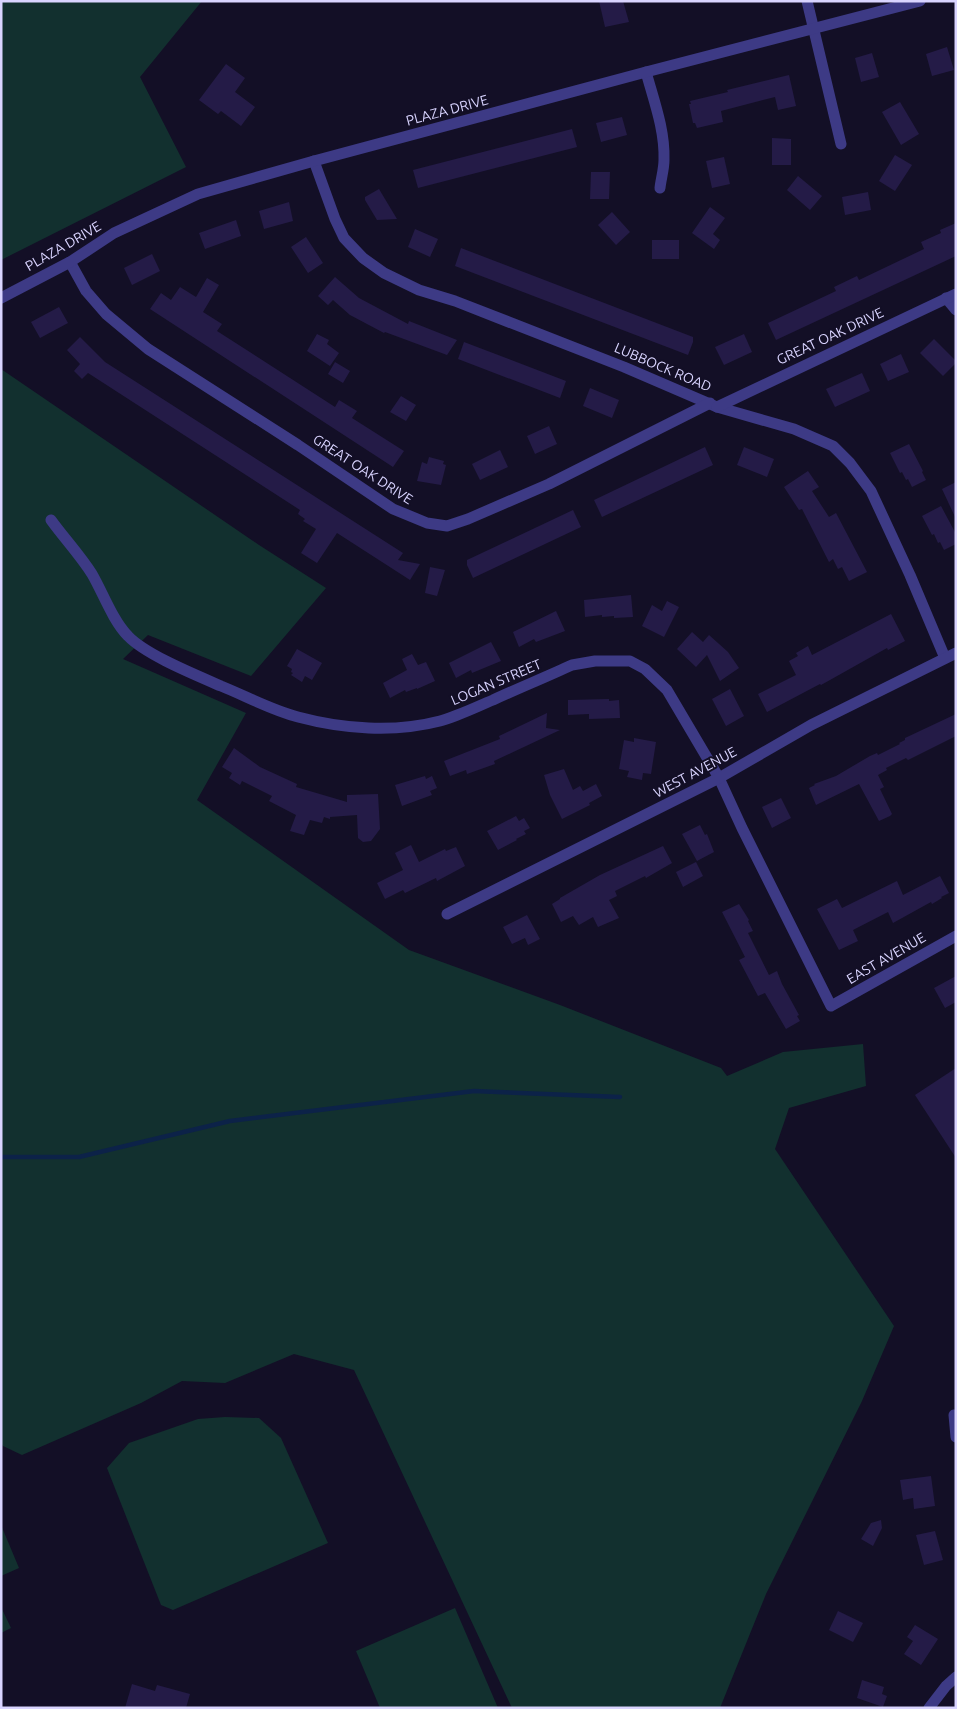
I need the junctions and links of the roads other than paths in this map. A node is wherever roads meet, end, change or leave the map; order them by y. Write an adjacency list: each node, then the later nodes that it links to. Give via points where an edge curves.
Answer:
1 (807, 1): 3 (street)
2 (920, 1): 3 (street, PLAZA DRIVE)
3 (814, 28): 4 (street, PLAZA DRIVE); 5 (street)
4 (646, 72): 6 (street, PLAZA DRIVE); 7 (street, via 664,145)
5 (841, 144)
6 (314, 161): 8 (street, PLAZA DRIVE, via 198,194 114,233); 12 (street, LUBBOCK ROAD, via 344,238 379,270 419,290 624,366)
7 (660, 188)
8 (70, 262): 10 (street, PLAZA DRIVE); 12 (street, GREAT OAK DRIVE, via 86,291 106,314 148,349 394,509 427,523 447,526 468,519)
9 (951, 296): 11 (street); 12 (street, GREAT OAK DRIVE)
10 (1, 298)
11 (956, 310)
12 (714, 405): 14 (street, LUBBOCK ROAD, via 812,436 833,446 845,457 871,491)
13 (51, 520): 15 (street, LOGAN STREET, via 90,572 129,638 161,658 296,717 366,727 403,728 441,721 572,665 630,661 645,669 667,690)
14 (951, 655): 15 (street, WEST AVENUE, via 811,725)
15 (719, 778): 16 (street, WEST AVENUE); 18 (street, LOGAN STREET)
16 (447, 914)
17 (956, 936): 18 (street, EAST AVENUE)
18 (831, 1006)
19 (954, 1415): 20 (street)
20 (956, 1437)
21 (956, 1677): 22 (street)
22 (929, 1708)

